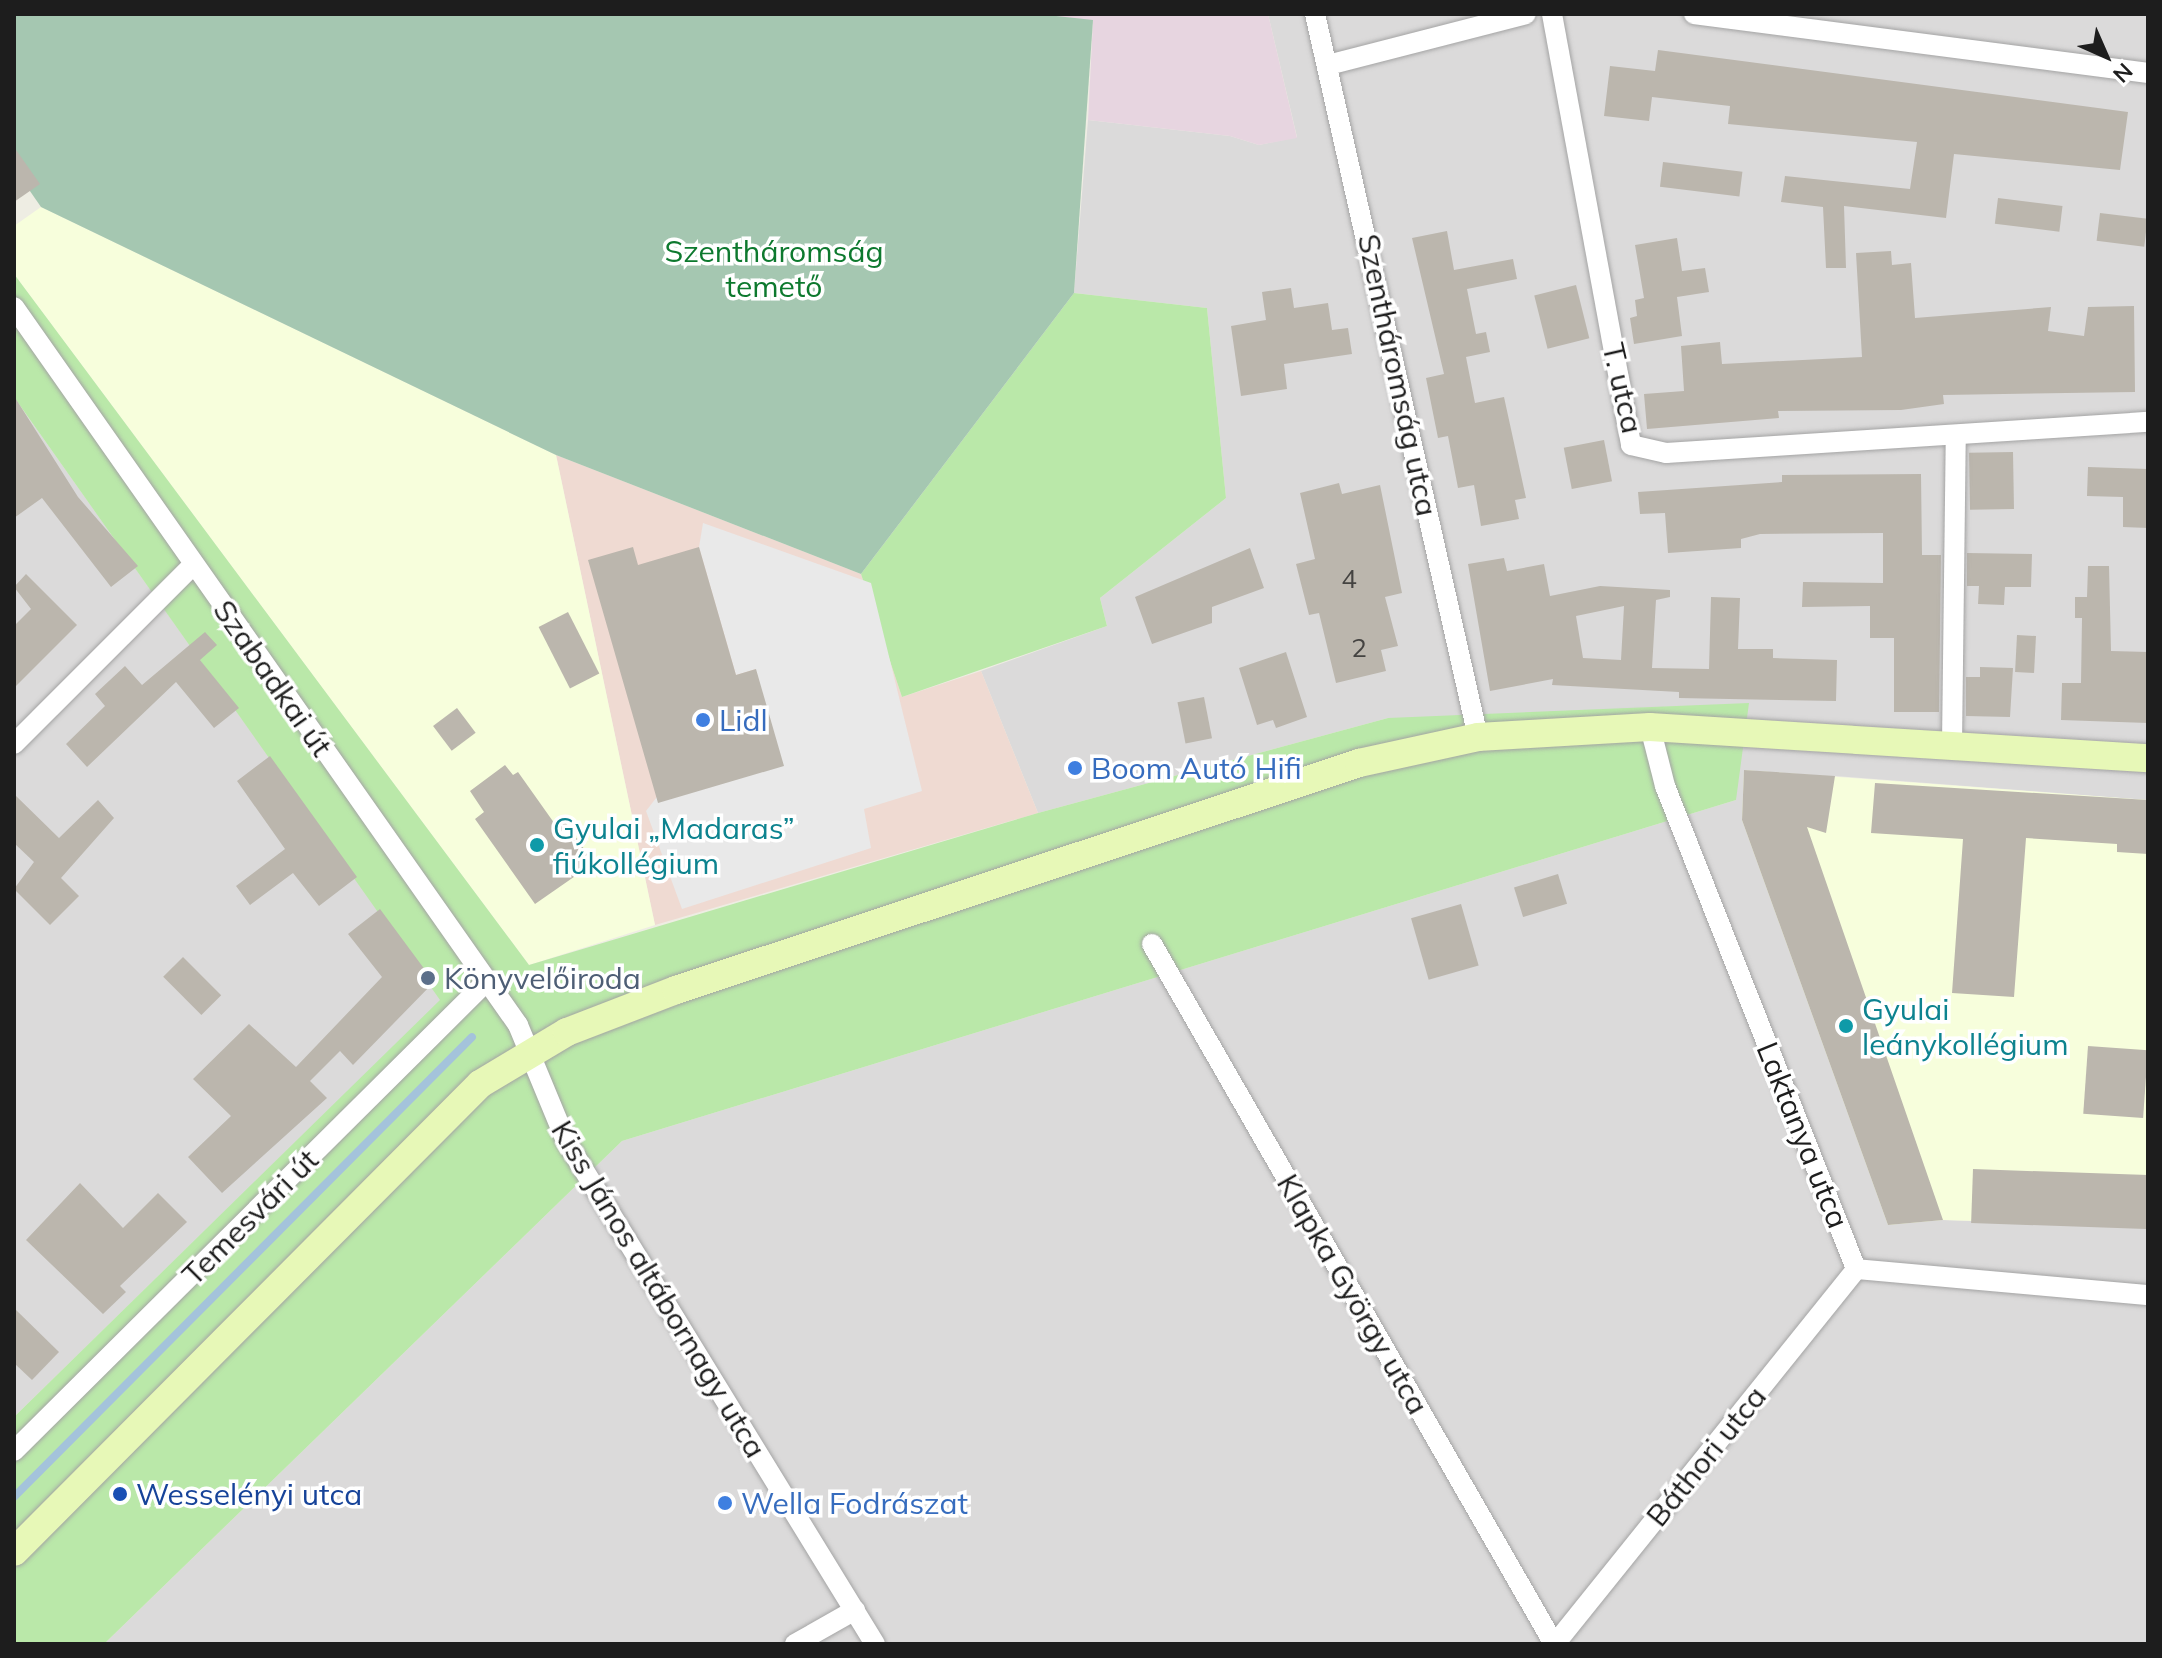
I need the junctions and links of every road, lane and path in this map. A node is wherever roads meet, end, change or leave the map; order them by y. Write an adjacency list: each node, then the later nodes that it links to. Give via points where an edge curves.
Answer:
1 (1315, 14): 5 (street, Szentháromság utca)
2 (1526, 14): 5 (street)
3 (1552, 14): 9 (street, T. utca, via 1631,445 1666,453)
4 (1694, 14): 6 (street)
5 (1328, 65): 12 (street, Szentháromság utca)
6 (2148, 73)
7 (14, 307): 10 (street, Szabadkai út)
8 (2148, 422): 9 (street, T. utca)
9 (1956, 436): 14 (street)
10 (193, 565): 13 (street); 17 (street, Szabadkai út)
11 (1650, 727): 12 (street); 14 (street); 19 (street, Laktanya utca, via 1665,786)
12 (1478, 737): 18 (street, via 1359,763 855,926 662,995)
13 (14, 744)
14 (1952, 745): 15 (street)
15 (2148, 758)
16 (1152, 944): 26 (street, Klapka György utca)
17 (486, 982): 18 (street, Szabadkai út, via 518,1025); 21 (street, Temesvári út)
18 (527, 1052): 22 (street, via 453,1106); 23 (street, Kiss János altábornagy utca, via 566,1141)
19 (1856, 1269): 20 (street); 26 (street, Báthori utca)
20 (2148, 1295)
21 (14, 1451)
22 (14, 1552)
23 (855, 1610): 24 (street); 25 (street, Kiss János altábornagy utca)
24 (795, 1644)
25 (875, 1644)
26 (1555, 1644)

